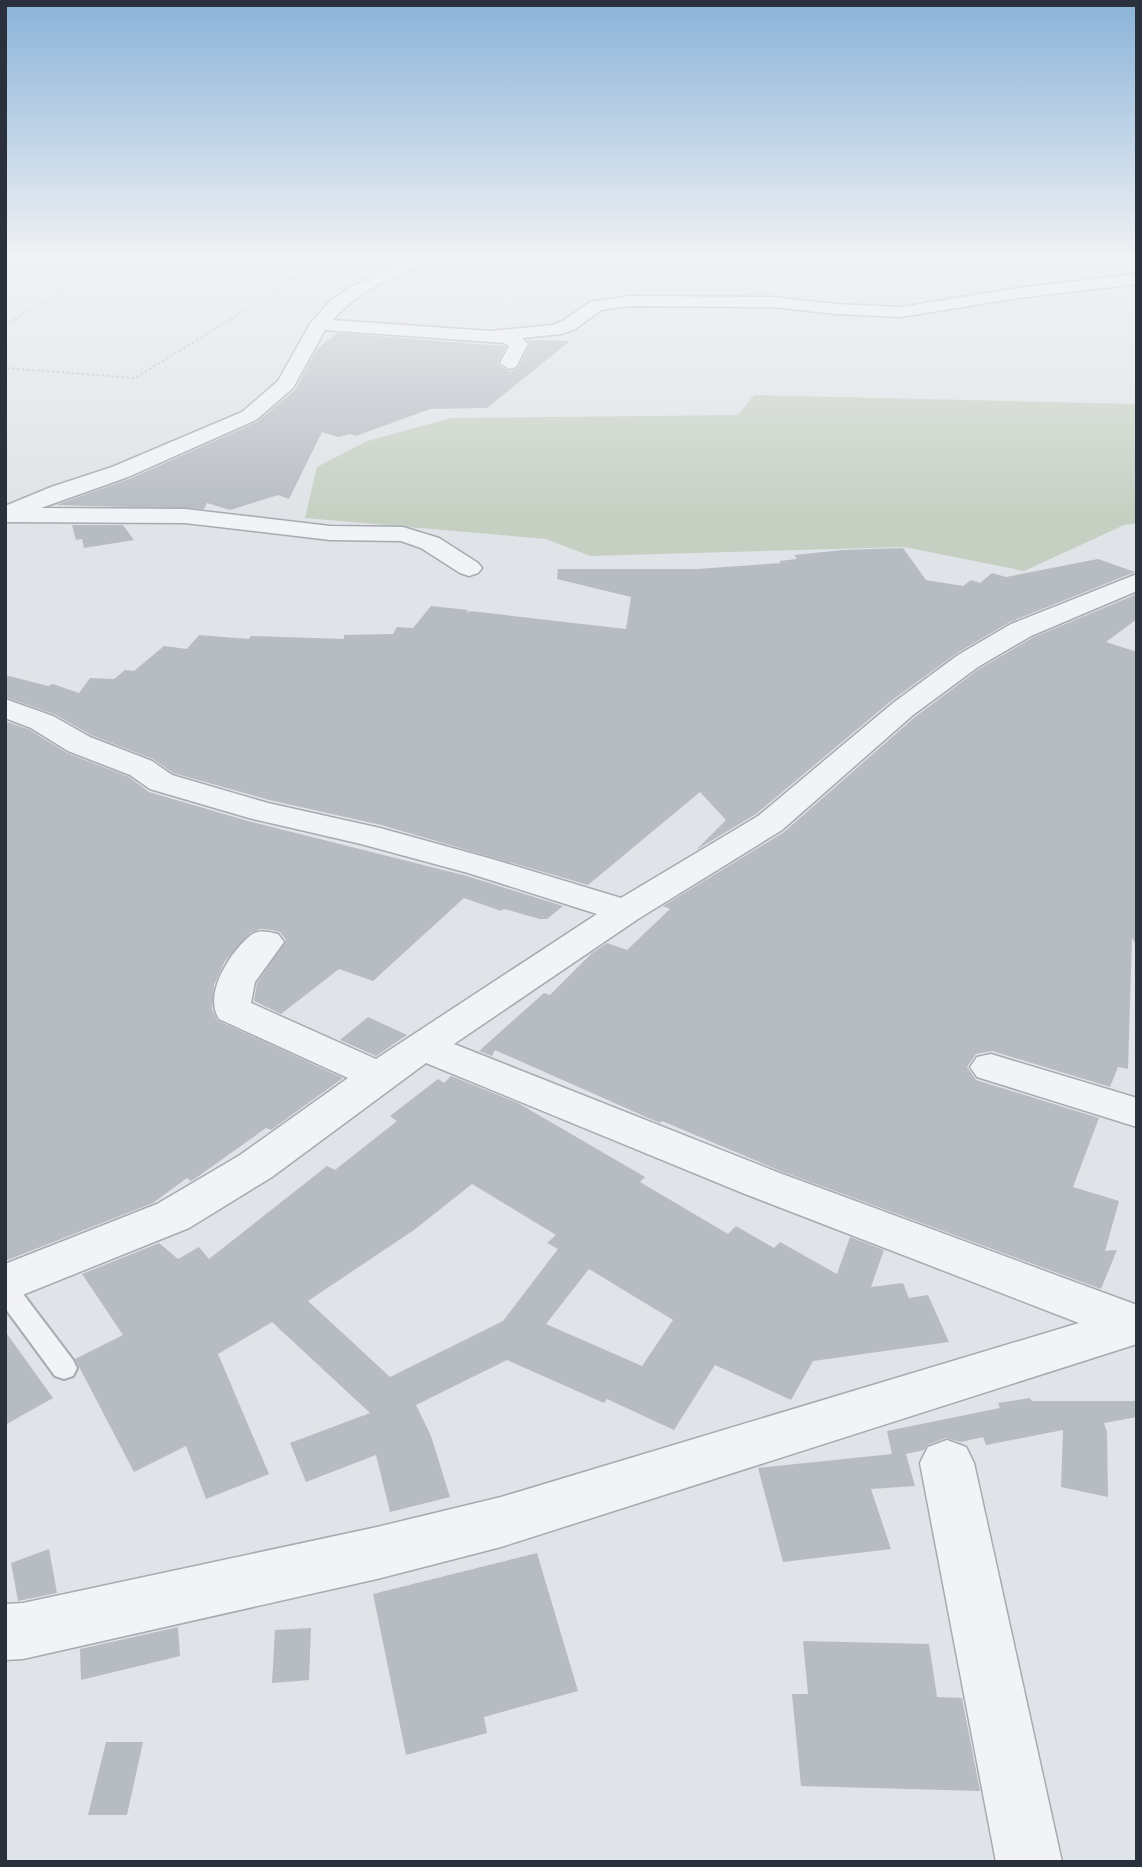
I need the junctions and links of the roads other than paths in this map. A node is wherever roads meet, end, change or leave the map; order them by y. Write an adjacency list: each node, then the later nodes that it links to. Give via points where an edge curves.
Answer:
1 (308, 343): 4 (street, via 286,384 249,416)
2 (518, 343): 3 (street)
3 (509, 363)
4 (5, 515): 5 (street, via 186,516 330,533 403,534 430,543)
5 (469, 568)
6 (1137, 582): 8 (street, via 1021,630 968,661 903,709 770,823)
7 (5, 708): 8 (street, via 141,768 161,782 468,862)
8 (625, 911): 10 (street)
9 (265, 942): 12 (street, via 234,982 233,1010)
10 (425, 1048): 12 (street); 15 (street, via 761,1183)
11 (991, 1066): 13 (street)
12 (379, 1076): 14 (street, via 256,1166 173,1216)
13 (1137, 1113)
14 (5, 1287): 16 (lane)
15 (1136, 1325): 18 (street, via 501,1522)
16 (64, 1368)
17 (947, 1463): 19 (street)
18 (5, 1632)
19 (1029, 1862)

